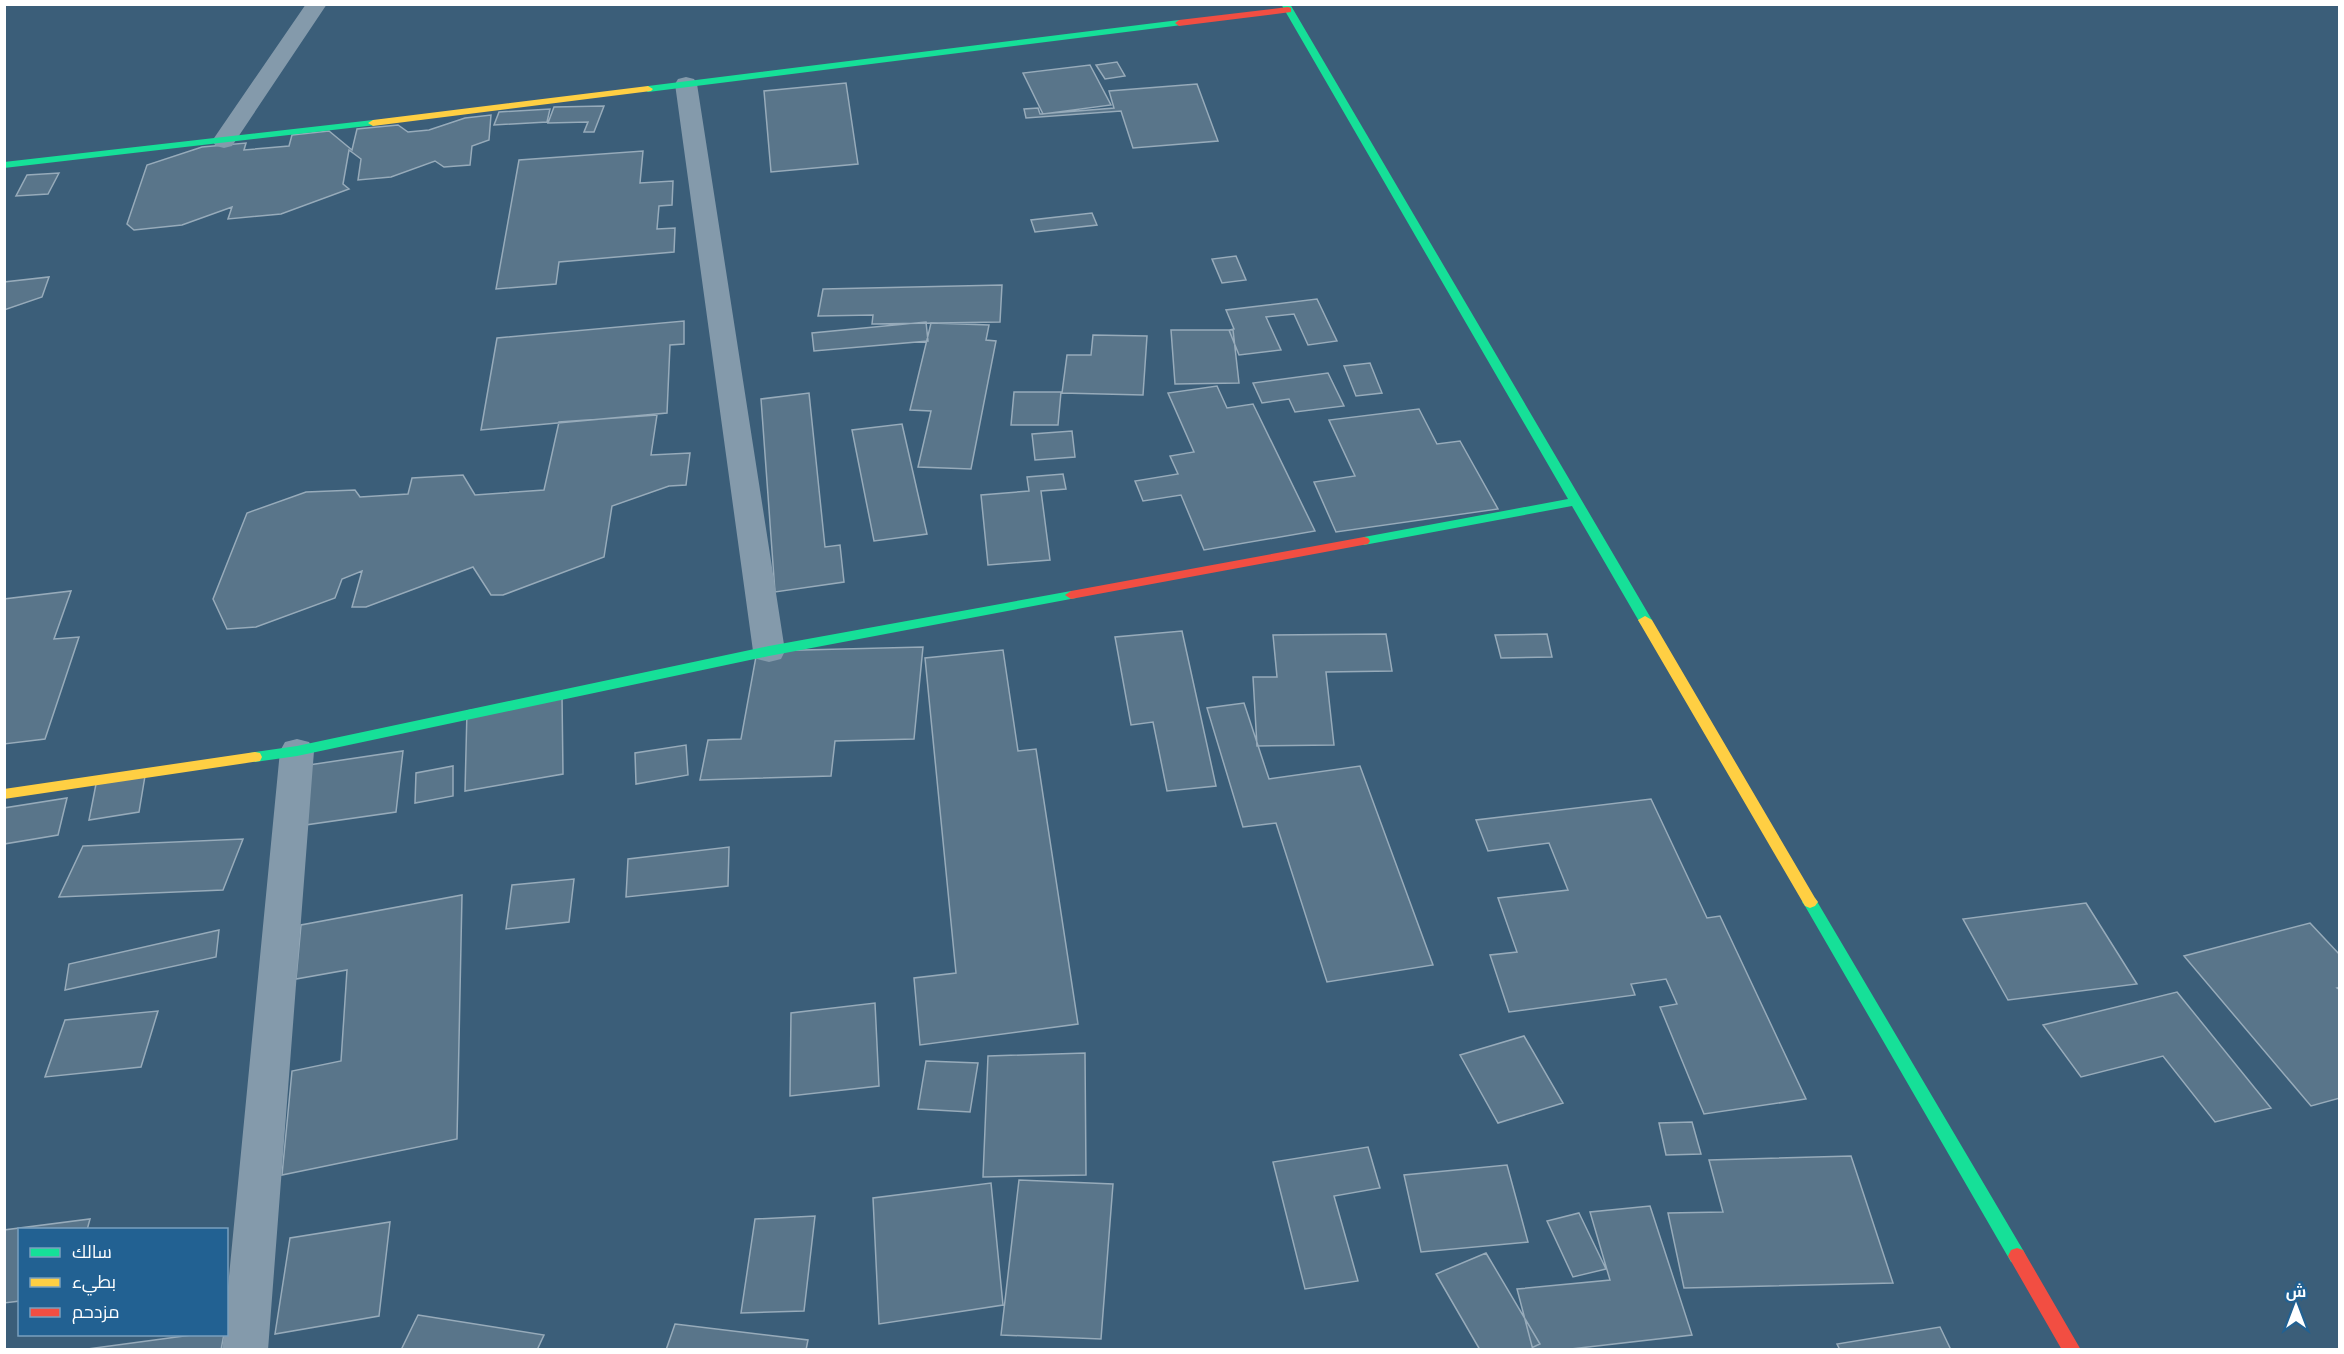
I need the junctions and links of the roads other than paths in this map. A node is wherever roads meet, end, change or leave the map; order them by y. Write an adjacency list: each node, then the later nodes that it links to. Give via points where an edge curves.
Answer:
1 (317, 4): 4 (street)
2 (1286, 7): 3 (street); 6 (street)
3 (687, 84): 4 (street); 7 (street)
4 (224, 141): 5 (street)
5 (4, 165)
6 (1575, 502): 7 (street); 11 (street)
7 (769, 651): 8 (street)
8 (297, 751): 9 (street); 10 (street)
9 (4, 794)
10 (245, 1350)
11 (2072, 1350)

